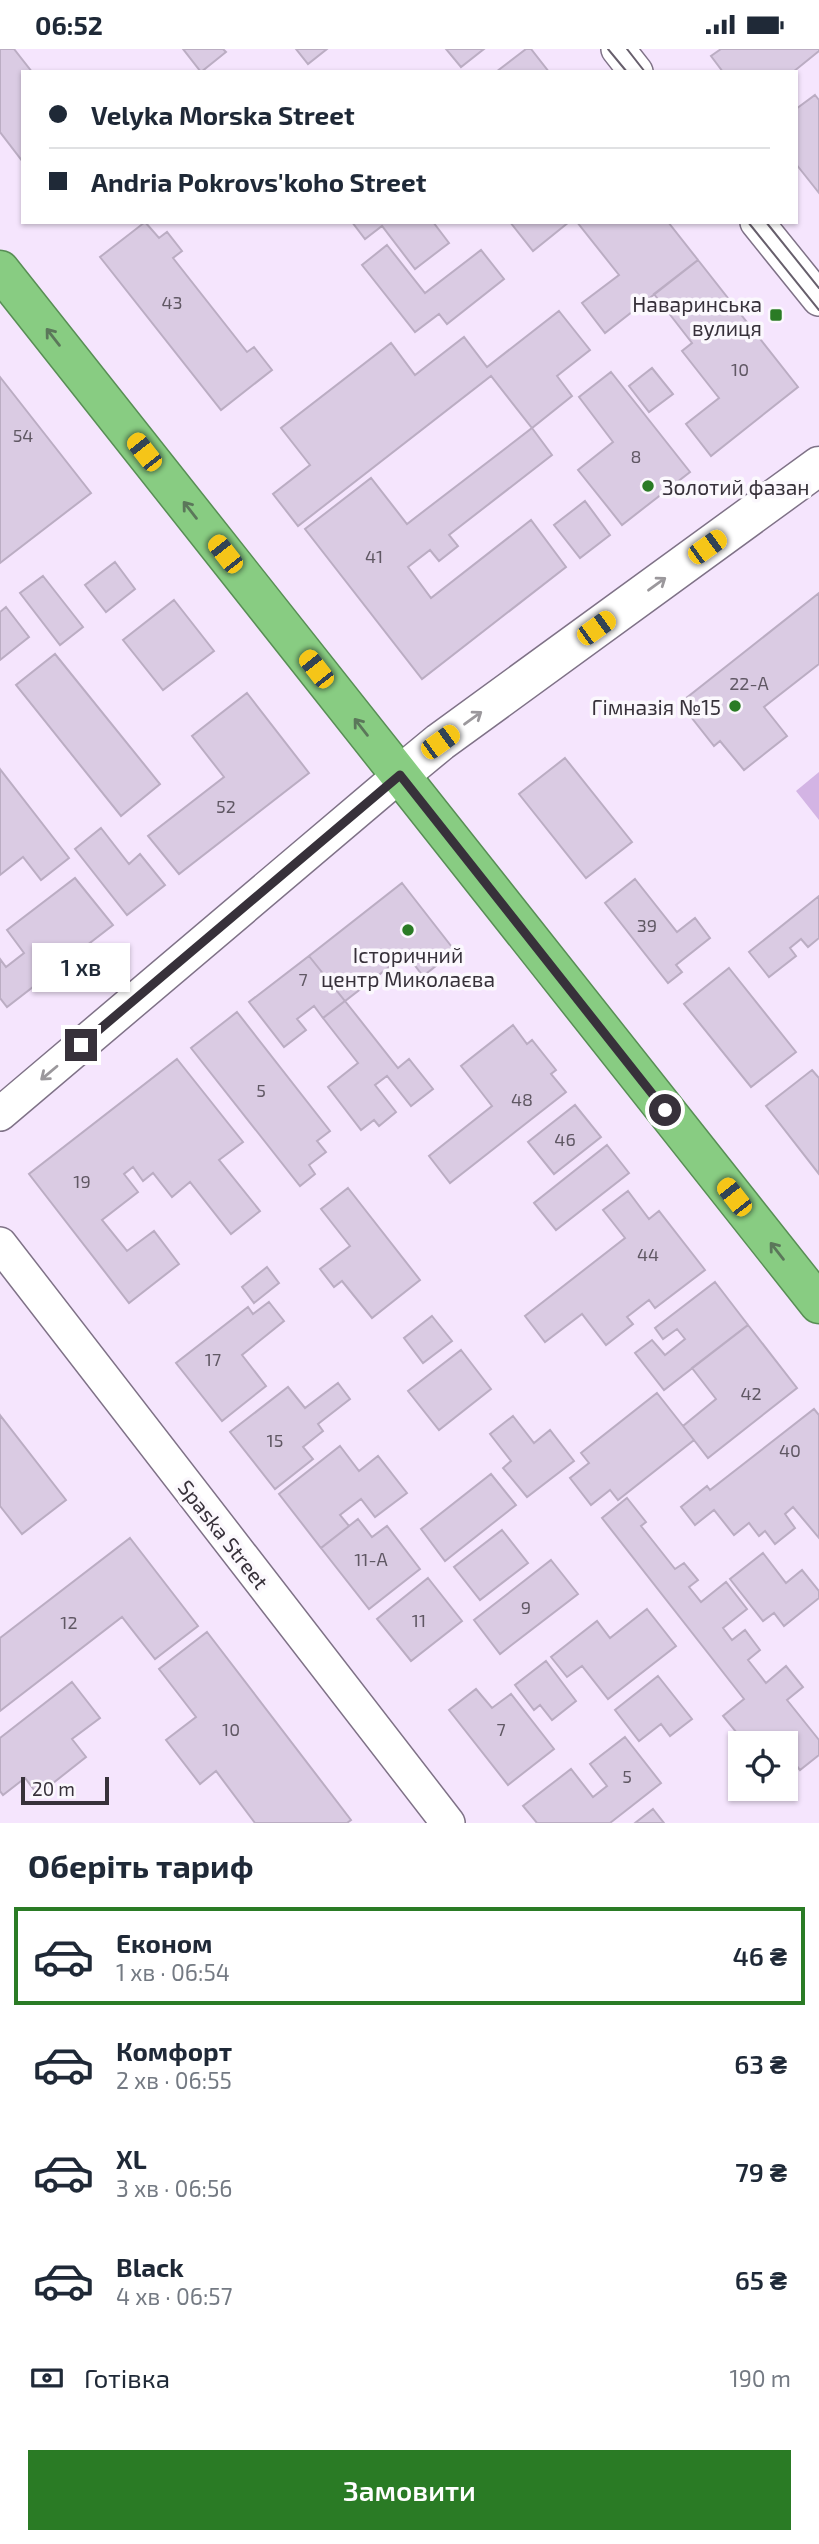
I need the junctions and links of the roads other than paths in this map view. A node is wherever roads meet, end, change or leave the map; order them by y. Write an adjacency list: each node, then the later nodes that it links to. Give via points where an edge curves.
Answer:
1 (618, 49): 2 (street)
2 (634, 70)
3 (759, 224): 5 (street)
4 (0, 270): 7 (highway, one-way to 4)
5 (819, 299)
6 (819, 466): 7 (street, one-way to 6)
7 (400, 775): 8 (street, one-way to 8); 10 (highway, one-way to 7)
8 (0, 1114)
9 (0, 1244): 11 (street, Spaska Street)
10 (819, 1304)
11 (448, 1823)

